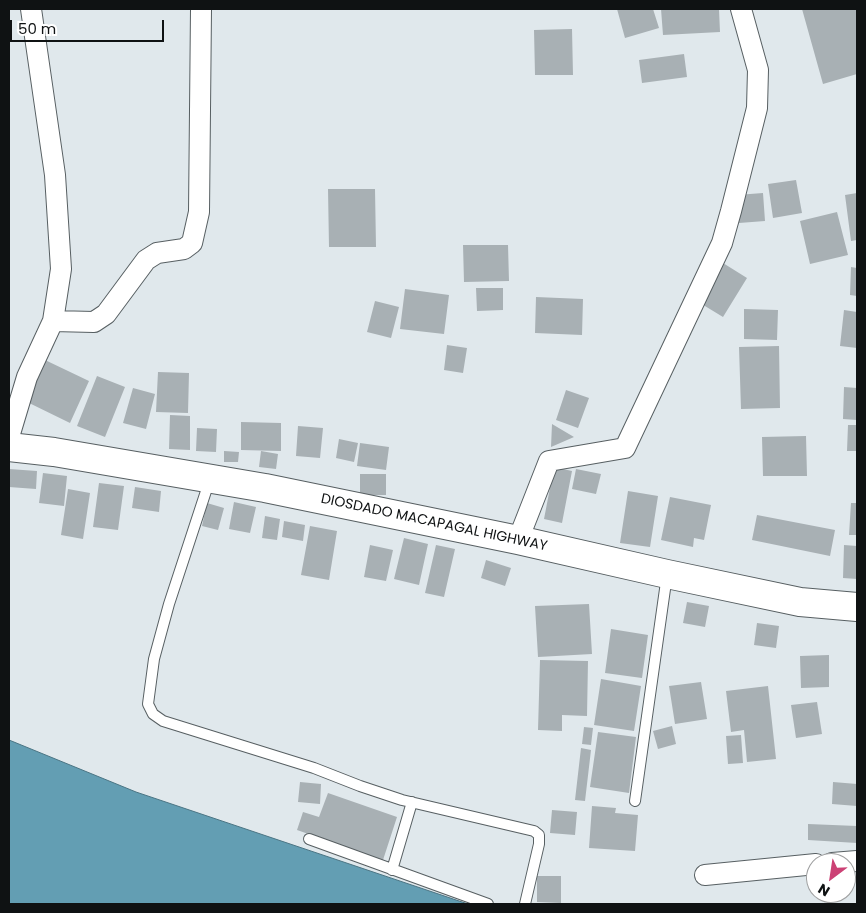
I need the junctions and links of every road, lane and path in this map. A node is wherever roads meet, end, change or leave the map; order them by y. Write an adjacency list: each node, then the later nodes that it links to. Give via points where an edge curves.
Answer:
1 (32, 9): 4 (street, via 55,175 61,268)
2 (201, 9): 4 (street, via 199,212 192,243 184,250 157,253 146,260 106,314 94,322)
3 (741, 9): 8 (street, via 758,70 757,108 722,243 625,448 549,461)
4 (53, 321): 5 (street, via 27,377)
5 (9, 437)
6 (9, 447): 7 (highway, DIOSDADO MACAPAGAL HIGHWAY)
7 (210, 478): 8 (highway, DIOSDADO MACAPAGAL HIGHWAY); 12 (lane, via 154,660 148,704 153,714 163,721)
8 (518, 540): 9 (highway, DIOSDADO MACAPAGAL HIGHWAY)
9 (667, 574): 10 (highway, DIOSDADO MACAPAGAL HIGHWAY, via 800,602); 11 (lane)
10 (857, 607)
11 (635, 801)
12 (412, 802): 15 (lane); 18 (lane, via 534,831 539,835)
13 (309, 839): 15 (lane)
14 (806, 865): 16 (street)
15 (392, 870): 17 (lane)
16 (705, 875)
17 (488, 904)
18 (525, 904)

